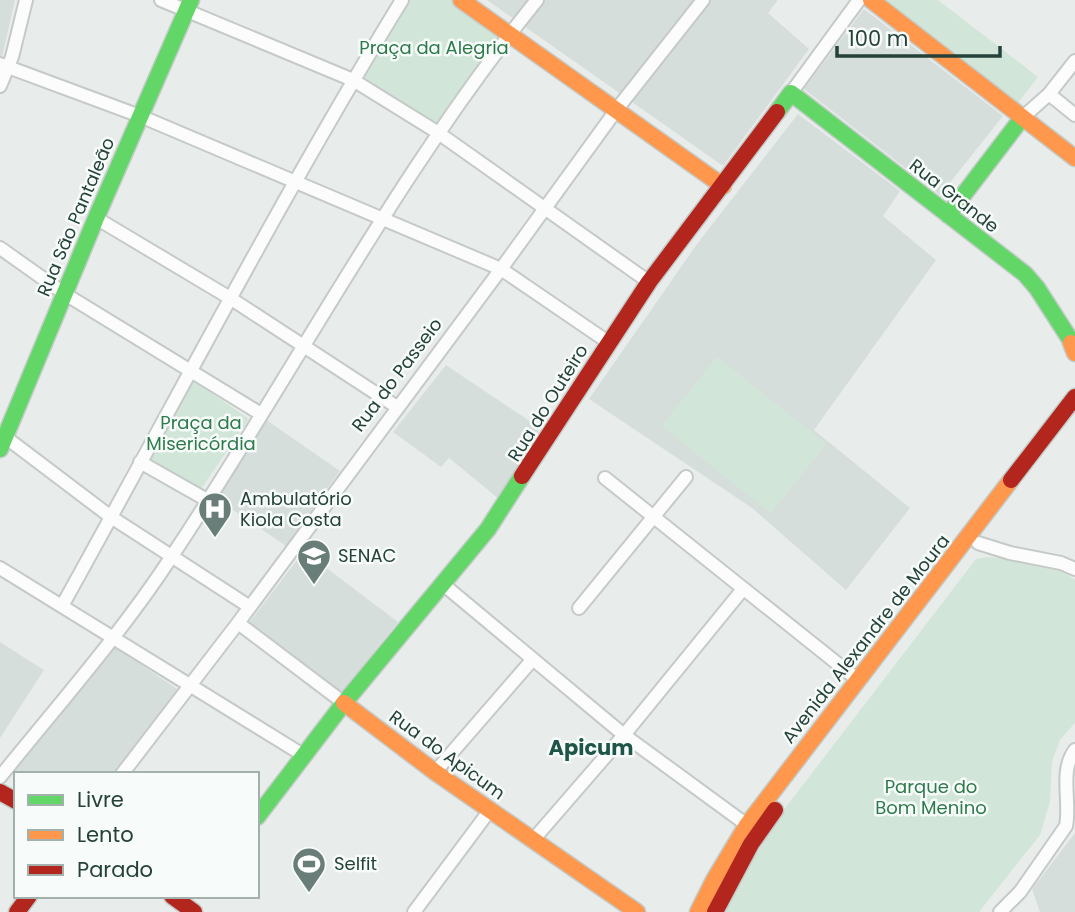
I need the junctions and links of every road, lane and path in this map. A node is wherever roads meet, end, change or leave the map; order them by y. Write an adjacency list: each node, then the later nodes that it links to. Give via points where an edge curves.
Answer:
1 (26, 0): 12 (street)
2 (161, 0): 9 (street)
3 (402, 0): 13 (street)
4 (461, 0): 10 (street)
5 (537, 0): 10 (street)
6 (703, 0): 17 (street, Rua do Passeio)
7 (859, 0): 15 (street, Rua do Outeiro)
8 (871, 0): 20 (street)
9 (189, 4): 13 (street); 19 (street, Rua São Pantaleão)
10 (508, 35): 17 (street); 21 (street)
11 (1075, 61): 16 (street)
12 (4, 66): 14 (street); 19 (street)
13 (353, 80): 21 (street); 23 (street)
14 (0, 86)
15 (791, 93): 24 (street, Rua do Outeiro); 26 (street, Rua Grande)
16 (1049, 94): 18 (street); 20 (street)
17 (617, 109): 24 (street); 25 (street, Rua do Passeio)
18 (1075, 115)
19 (140, 116): 23 (street); 27 (street, Rua São Pantaleão)
20 (1023, 118): 22 (street); 26 (street)
21 (438, 132): 25 (street); 28 (street)
22 (1075, 158)
23 (296, 181): 28 (street); 33 (street)
24 (723, 186): 31 (street, Rua do Outeiro)
25 (546, 207): 30 (street, Rua do Passeio); 31 (street)
26 (948, 215): 36 (street, Rua Grande, via 1031,281)
27 (96, 218): 32 (street, Rua São Pantaleão); 33 (street)
28 (381, 219): 30 (street); 35 (street)
29 (0, 248): 32 (street)
30 (501, 269): 34 (street); 39 (street, Rua do Passeio)
31 (649, 282): 34 (street, Rua do Outeiro)
32 (65, 294): 37 (street); 42 (street, Rua São Pantaleão)
33 (230, 298): 35 (street); 37 (street)
34 (608, 342): 53 (street, Rua do Outeiro, via 506,505)
35 (303, 344): 39 (street); 40 (street)
36 (1074, 347)
37 (190, 369): 40 (street); 43 (street)
38 (1075, 397): 61 (street, Avenida Alexandre de Moura)
39 (397, 407): 56 (street, Rua do Passeio)
40 (261, 414): 46 (street)
41 (1075, 417): 49 (street, Avenida Alexandre de Moura)
42 (2, 440): 47 (street)
43 (140, 462): 46 (street); 47 (street)
44 (686, 477): 48 (street)
45 (605, 478): 48 (street)
46 (207, 500): 50 (street)
47 (111, 517): 50 (street); 55 (street)
48 (655, 518): 54 (street); 57 (street)
49 (978, 543): 52 (street); 79 (street, Avenida Alexandre de Moura, via 761,829)
50 (171, 558): 56 (street); 59 (street)
51 (0, 568): 55 (street)
52 (1075, 569)
53 (444, 585): 60 (street); 63 (street, Rua do Outeiro)
54 (743, 589): 61 (street); 64 (street)
55 (62, 606): 59 (street)
56 (250, 607): 58 (street, Rua do Passeio)
57 (579, 608)
58 (238, 623): 62 (street, Rua do Passeio); 63 (street, Rua do Apicum)
59 (112, 637): 62 (street); 69 (street)
60 (533, 659): 64 (street); 68 (street)
61 (858, 680): 72 (street, Avenida Alexandre de Moura)
62 (190, 685): 66 (street); 67 (street, Rua do Passeio)
63 (344, 703): 66 (street, Rua do Outeiro); 68 (street, Rua do Apicum)
64 (624, 735): 72 (street); 73 (street)
65 (1075, 750): 80 (street, via 1067,764 1066,826 1020,892)
66 (303, 755): 71 (street, Rua do Outeiro)
67 (124, 772)
68 (435, 772): 70 (street, Rua do Apicum)
69 (0, 777)
70 (491, 810): 73 (street, Rua do Apicum); 77 (street)
71 (259, 814)
72 (747, 825): 76 (street, Avenida Alexandre de Moura)
73 (533, 840): 78 (street, Rua do Apicum)
74 (176, 898): 75 (street)
75 (193, 907)
76 (704, 907)
77 (414, 912)
78 (637, 912)
79 (715, 912)
80 (1000, 912)

